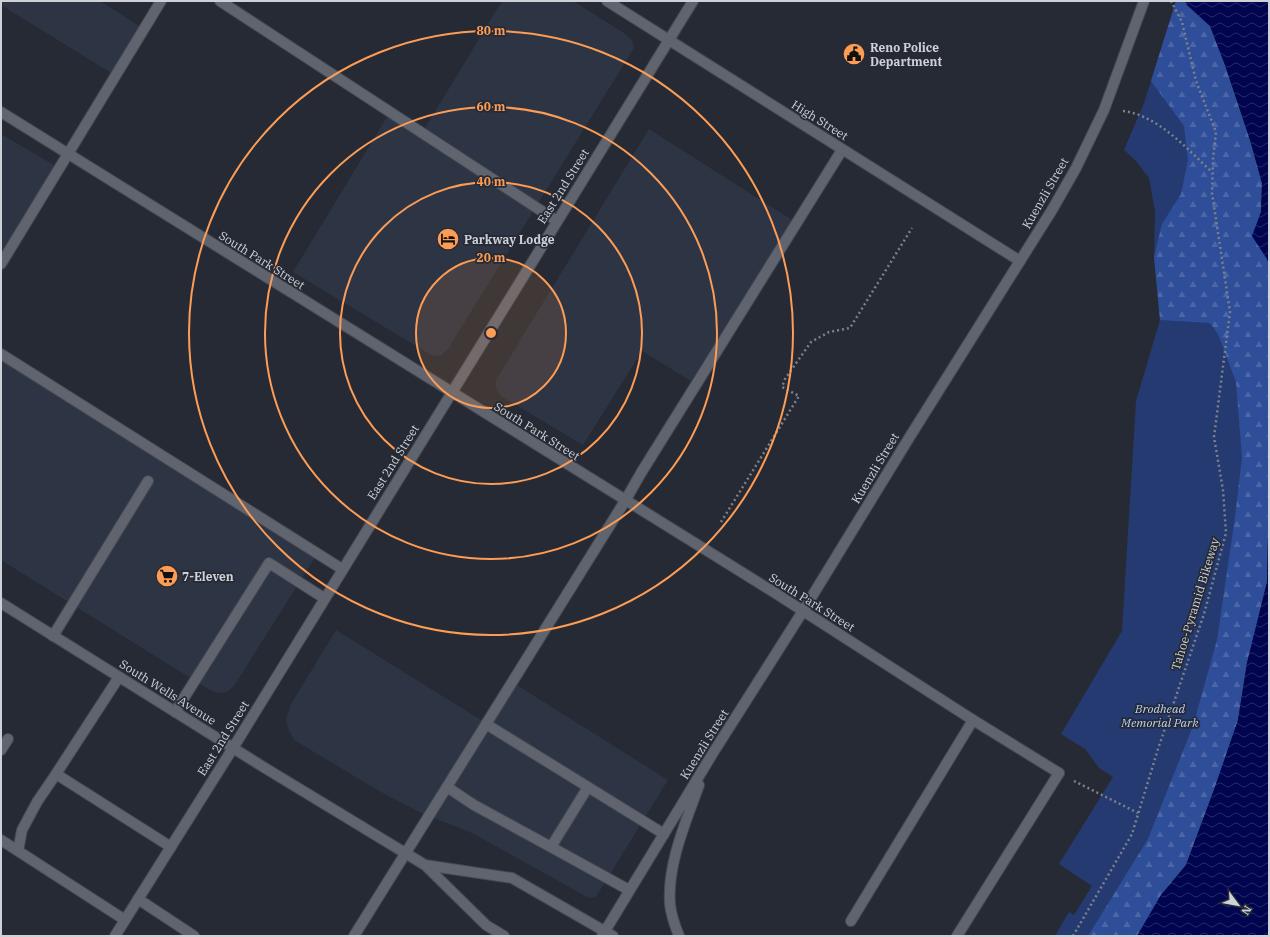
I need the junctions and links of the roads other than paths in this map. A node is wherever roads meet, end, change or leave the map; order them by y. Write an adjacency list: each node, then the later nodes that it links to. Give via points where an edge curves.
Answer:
1 (161, 1): 9 (main road)
2 (220, 1): 10 (main road)
3 (607, 1): 6 (main road, High Street)
4 (693, 1): 6 (main road, East 2nd Street)
5 (1144, 1): 11 (main road, Kuenzli Street, via 1104,110 1052,210)
6 (669, 40): 8 (main road, High Street); 10 (main road, East 2nd Street)
7 (1, 112): 9 (main road, South Park Street)
8 (842, 150): 11 (main road, High Street); 16 (main road)
9 (69, 154): 12 (main road); 14 (main road, South Park Street)
10 (557, 221): 14 (main road, East 2nd Street)
11 (1020, 261): 20 (main road, Kuenzli Street)
12 (1, 264)
13 (1, 354): 17 (main road)
14 (452, 393): 16 (main road, South Park Street); 17 (main road, East 2nd Street)
15 (148, 480): 21 (main road)
16 (625, 501): 20 (main road, South Park Street); 25 (main road)
17 (342, 569): 18 (main road, East 2nd Street)
18 (324, 598): 23 (main road, via 269,563); 27 (main road, East 2nd Street)
19 (1, 603): 21 (main road, South Wells Avenue)
20 (803, 611): 24 (main road, South Park Street); 29 (main road, Kuenzli Street)
21 (53, 636): 22 (main road, South Wells Avenue)
22 (119, 677): 23 (main road, South Wells Avenue); 30 (main road)
23 (175, 712): 27 (main road, South Wells Avenue)
24 (973, 720): 43 (main road); 50 (main road, South Park Street, via 1059,773)
25 (486, 724): 31 (main road); 32 (main road)
26 (8, 739): 28 (main road)
27 (232, 748): 35 (main road, East 2nd Street); 38 (main road, South Wells Avenue)
28 (1, 750)
29 (705, 767): 33 (main road, Kuenzli Street); 49 (main road, via 679,843 670,883 670,904)
30 (56, 774): 35 (main road); 37 (main road, via 24,824)
31 (447, 787): 36 (main road, via 474,805); 38 (main road)
32 (588, 787): 33 (main road); 36 (main road)
33 (664, 834): 40 (main road, Kuenzli Street)
34 (1, 840): 37 (main road)
35 (171, 847): 41 (main road, East 2nd Street)
36 (551, 847): 40 (main road)
37 (18, 851): 42 (main road)
38 (406, 854): 39 (main road, South Wells Avenue); 47 (main road)
39 (425, 865): 44 (main road, South Wells Avenue, via 512,878); 48 (main road, South Wells Avenue, via 486,925)
40 (630, 890): 44 (main road, Kuenzli Street)
41 (138, 899): 42 (main road, East 2nd Street); 46 (main road)
42 (125, 920): 45 (main road, East 2nd Street)
43 (851, 921)
44 (607, 934)
45 (115, 936)
46 (194, 936)
47 (354, 936)
48 (504, 936)
49 (679, 936)
50 (956, 936)

